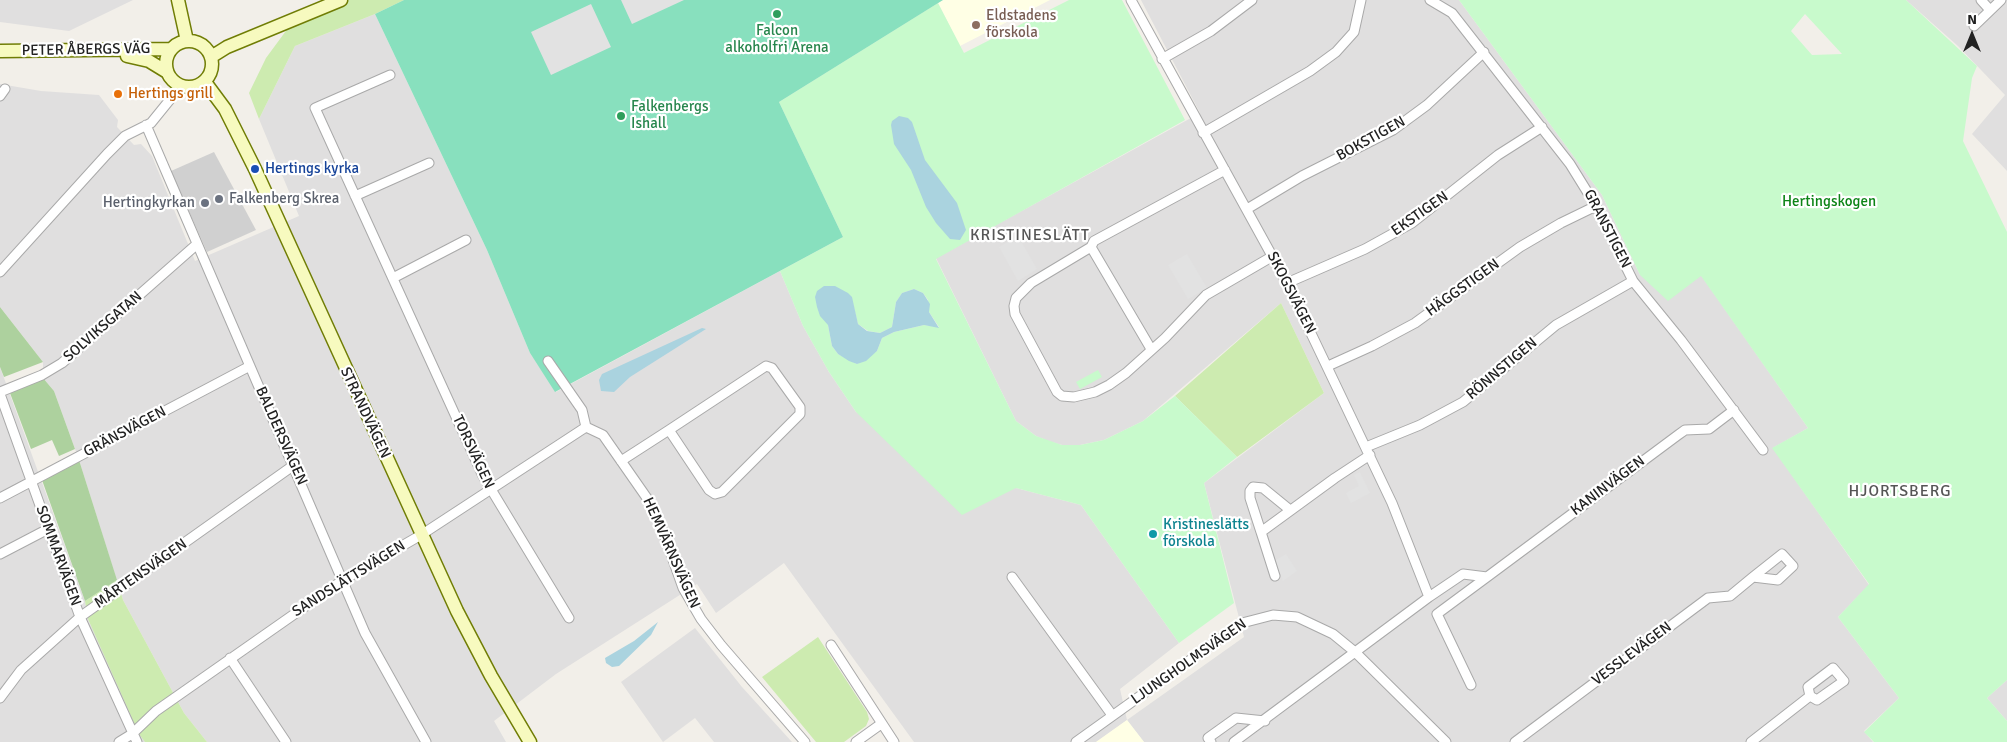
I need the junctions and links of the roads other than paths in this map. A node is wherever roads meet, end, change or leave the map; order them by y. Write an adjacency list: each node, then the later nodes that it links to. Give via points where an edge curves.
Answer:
1 (178, 0): 11 (street)
2 (341, 0): 16 (street)
3 (1131, 0): 17 (street, SKOGSVÄGEN)
4 (1252, 0): 17 (street, via 1211,31)
5 (1361, 0): 24 (street, via 1354,32 1336,52 1310,72)
6 (1430, 0): 14 (street, GRANSTIGEN, via 1447,10)
7 (1981, 0): 9 (street)
8 (2001, 0): 9 (street)
9 (1990, 10): 10 (street)
10 (1974, 26)
11 (188, 41): 12 (street); 16 (street, via 202,45)
12 (171, 49): 13 (street, PETER ÅBERGS VÄG); 18 (street)
13 (0, 51)
14 (1484, 52): 23 (street, GRANSTIGEN); 29 (street, BOKSTIGEN, via 1427,105 1393,130 1302,176)
15 (0, 56): 18 (street, PETER ÅBERGS VÄG, via 131,56)
16 (211, 57): 20 (street, via 212,69)
17 (1162, 58): 24 (street, SKOGSVÄGEN)
18 (167, 72): 21 (street)
19 (390, 75): 27 (street, TORSVÄGEN, via 315,108)
20 (205, 82): 21 (street, via 195,87); 56 (street, STRANDVÄGEN, via 225,109 254,169)
21 (181, 86): 22 (street)
22 (146, 126): 31 (street, BALDERSVÄGEN); 34 (street, via 125,136 106,154)
23 (1542, 127): 28 (street, GRANSTIGEN); 37 (street, EKSTIGEN, via 1498,155 1412,223 1365,249)
24 (1203, 133): 26 (street, SKOGSVÄGEN)
25 (429, 163): 27 (street)
26 (1225, 170): 29 (street, SKOGSVÄGEN); 32 (street, via 1094,241)
27 (355, 196): 35 (street, TORSVÄGEN)
28 (1596, 206): 36 (street, GRANSTIGEN); 41 (street, HÄGGSTIGEN, via 1520,247 1415,323)
29 (1247, 209): 33 (street, SKOGSVÄGEN)
30 (466, 240): 35 (street)
31 (196, 246): 40 (street, BALDERSVÄGEN); 42 (street, SOLVIKSGATAN, via 62,363)
32 (1091, 247): 38 (street); 38 (street, via 1031,283 1019,295 1014,306 1018,321 1057,392 1070,397 1101,390 1126,373)
33 (1273, 256): 37 (street, SKOGSVÄGEN); 38 (street, via 1206,295)
34 (0, 272)
35 (393, 278): 51 (street, TORSVÄGEN)
36 (1633, 282): 43 (street, GRANSTIGEN); 47 (street, RÖNNSTIGEN, via 1556,325 1463,402)
37 (1287, 283): 41 (street, SKOGSVÄGEN)
38 (1151, 349)
39 (548, 361): 44 (street, via 582,410)
40 (250, 366): 49 (street, BALDERSVÄGEN); 50 (street, GRÄNSVÄGEN)
41 (1328, 366): 47 (street, SKOGSVÄGEN)
42 (0, 393): 50 (street, SOMMARVÄGEN)
43 (1734, 410): 46 (street, GRANSTIGEN); 60 (street, KANINVÄGEN, via 1709,429 1685,430 1678,434)
44 (586, 427): 48 (street, HEMVÄRNSVÄGEN, via 602,435); 51 (street, SANDSLÄTTSVÄGEN)
45 (669, 430): 45 (street, via 766,366 772,368 800,407 800,414 722,492 715,494 709,490); 48 (street)
46 (1764, 450)
47 (1368, 451): 53 (street, RÖNNSTIGEN); 63 (street, SKOGSVÄGEN)
48 (621, 461): 80 (street, HEMVÄRNSVÄGEN, via 656,513 683,588 701,619)
49 (294, 466): 62 (street, BALDERSVÄGEN); 64 (street, MÅRTENSVÄGEN)
50 (31, 482): 52 (street, GRÄNSVÄGEN); 54 (street, SOMMARVÄGEN)
51 (490, 488): 56 (street, SANDSLÄTTSVÄGEN); 65 (street, TORSVÄGEN)
52 (0, 498)
53 (1290, 510): 55 (street, RÖNNSTIGEN); 55 (street, via 1263,488 1253,487 1250,498)
54 (48, 529): 57 (street); 64 (street, SOMMARVÄGEN)
55 (1261, 532): 58 (street)
56 (421, 534): 62 (street, SANDSLÄTTSVÄGEN); 79 (street, STRANDVÄGEN, via 475,647)
57 (0, 554)
58 (1275, 576)
59 (1012, 577): 72 (street)
60 (1487, 577): 63 (street, via 1463,574); 69 (street, KANINVÄGEN, via 1438,614)
61 (1753, 577): 87 (street, VESSLEVÄGEN, via 1730,596 1708,598)
62 (343, 580): 68 (street, SANDSLÄTTSVÄGEN); 78 (street, BALDERSVÄGEN, via 365,633)
63 (1429, 597): 67 (street)
64 (80, 617): 71 (street, MÅRTENSVÄGEN, via 21,670); 75 (street, SOMMARVÄGEN)
65 (569, 618)
66 (831, 645): 74 (street)
67 (1355, 652): 72 (street, LJUNGHOLMSVÄGEN, via 1320,627 1297,617 1273,615 1251,619 1214,641); 73 (street); 86 (street, LJUNGHOLMSVÄGEN)
68 (230, 658): 75 (street, SANDSLÄTTSVÄGEN, via 156,711); 77 (street)
69 (1471, 685)
70 (1810, 696): 88 (street)
71 (0, 698)
72 (1112, 715): 83 (street, LJUNGHOLMSVÄGEN)
73 (1265, 721): 84 (street, via 1236,718 1208,738); 85 (street)
74 (881, 724): 81 (street); 82 (street)
75 (135, 738): 76 (street, SANDSLÄTTSVÄGEN)
76 (119, 742)
77 (286, 742)
78 (426, 742)
79 (530, 742)
80 (805, 742)
81 (856, 742)
82 (894, 742)
83 (1076, 742)
84 (1211, 742)
85 (1234, 742)
86 (1446, 742)
87 (1515, 742)
88 (1751, 742)

